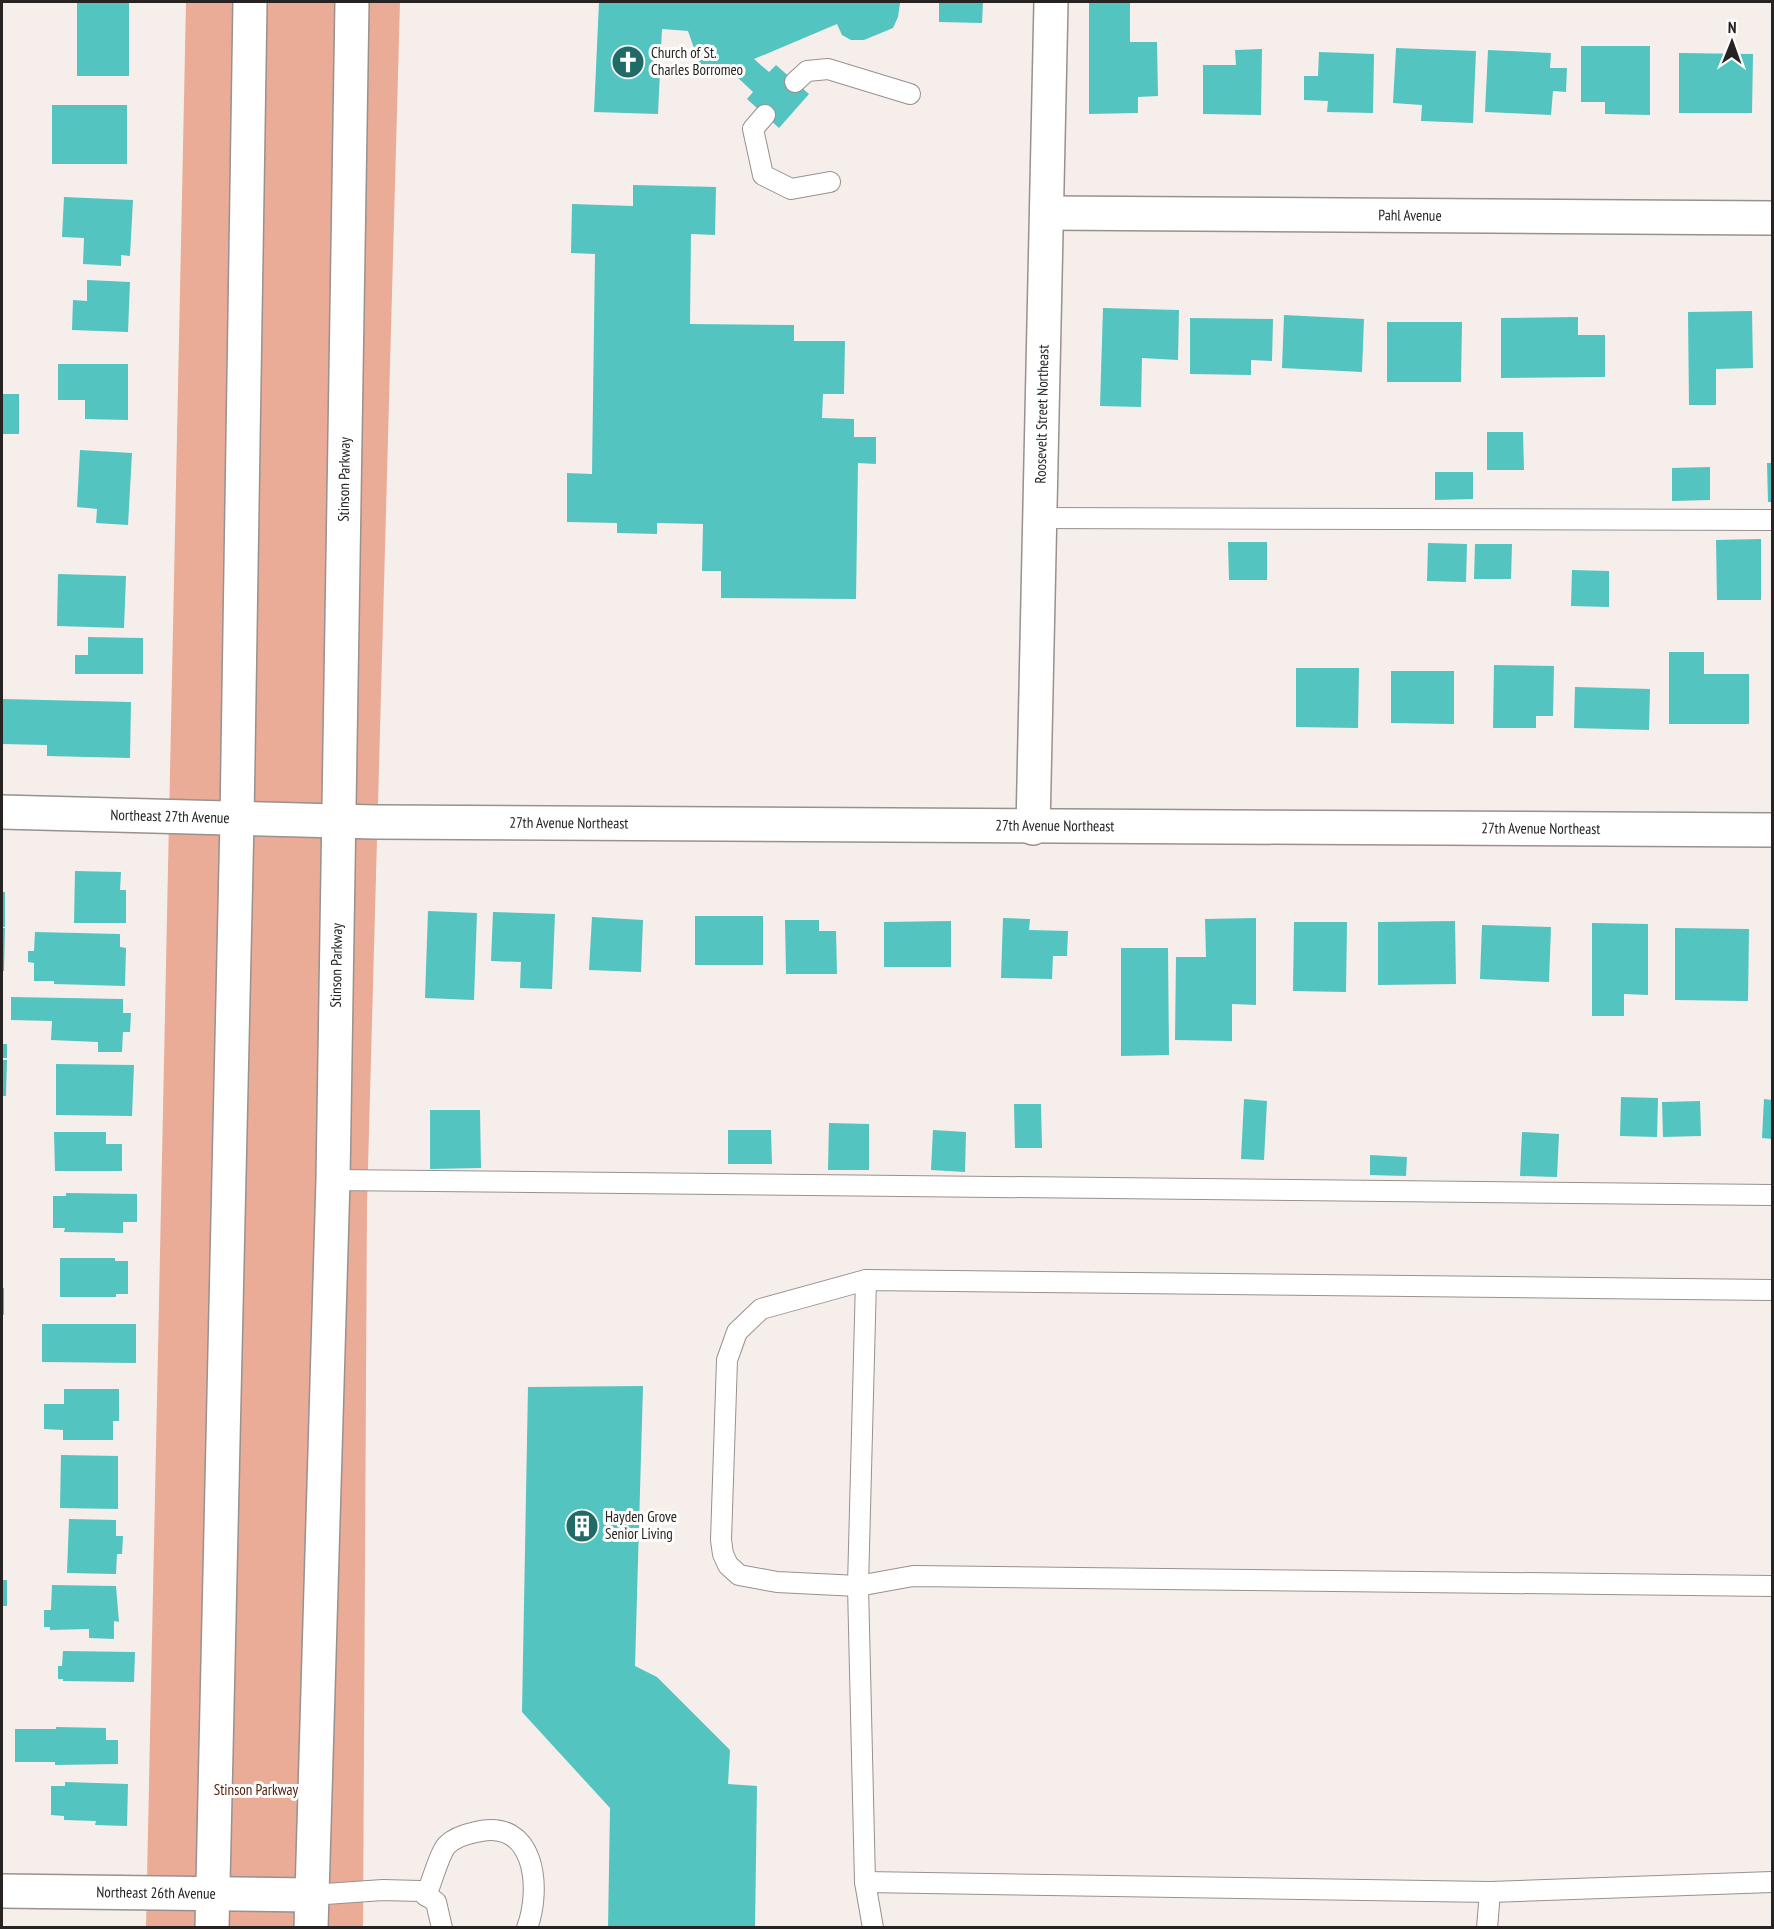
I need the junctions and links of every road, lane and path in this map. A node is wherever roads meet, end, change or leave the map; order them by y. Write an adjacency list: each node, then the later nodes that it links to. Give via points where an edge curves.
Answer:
1 (250, 2): 13 (street)
2 (352, 2): 14 (street, Stinson Parkway)
3 (1051, 2): 8 (street, Roosevelt Street Northeast)
4 (795, 82): 5 (lane, via 807,71 828,69)
5 (910, 94)
6 (765, 115): 7 (lane, via 753,129 763,175 791,189)
7 (830, 182)
8 (1047, 213): 9 (street, Pahl Avenue); 10 (street, Roosevelt Street Northeast)
9 (1773, 218)
10 (1040, 518): 11 (lane); 15 (street, Roosevelt Street Northeast)
11 (1773, 520)
12 (2, 812): 13 (street, Northeast 27th Avenue)
13 (237, 820): 14 (street, Northeast 27th Avenue); 27 (street)
14 (339, 821): 15 (street, 27th Avenue Northeast); 17 (street, Stinson Parkway)
15 (1033, 828): 16 (street, 27th Avenue Northeast)
16 (1773, 830)
17 (333, 1180): 18 (lane); 28 (street, Stinson Parkway)
18 (1773, 1195)
19 (866, 1280): 20 (lane); 21 (lane); 21 (lane, via 761,1309 736,1332 727,1360 721,1540 728,1565 739,1575 777,1582)
20 (1773, 1290)
21 (858, 1586): 22 (lane, via 913,1576); 23 (lane)
22 (1773, 1586)
23 (865, 1882): 26 (lane); 34 (lane)
24 (1773, 1882): 26 (lane)
25 (2, 1891): 27 (street, Northeast 26th Avenue)
26 (1490, 1892): 35 (lane)
27 (212, 1893): 28 (street, Northeast 26th Avenue); 30 (street)
28 (311, 1895): 29 (lane, via 383,1890 420,1891); 31 (street, Stinson Parkway)
29 (426, 1896): 32 (lane, via 436,1902); 33 (lane, via 446,1846 462,1835 498,1830 518,1838 531,1859 533,1912)
30 (212, 1928)
31 (311, 1928)
32 (442, 1928)
33 (527, 1928)
34 (873, 1928)
35 (1487, 1928)

